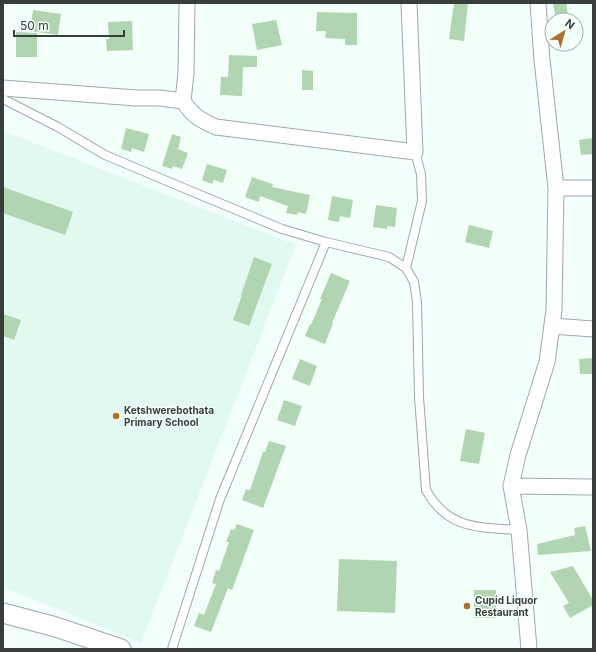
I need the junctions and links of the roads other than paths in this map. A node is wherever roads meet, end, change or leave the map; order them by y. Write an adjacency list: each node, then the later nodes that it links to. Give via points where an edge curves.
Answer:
1 (187, 3): 6 (street)
2 (409, 3): 7 (street)
3 (538, 3): 8 (street)
4 (3, 88): 6 (street)
5 (3, 99): 10 (lane, via 105,155 282,228)
6 (183, 100): 7 (street, via 189,110 201,120 216,127)
7 (415, 152): 11 (lane, via 421,174 422,200)
8 (556, 188): 9 (street); 12 (street)
9 (593, 188)
10 (326, 242): 11 (lane, via 389,257); 19 (lane, via 220,499)
11 (406, 268): 16 (lane, via 414,282 417,302 419,398 426,490 433,502 456,521 474,527)
12 (552, 326): 13 (street); 14 (street, via 548,362 518,455)
13 (593, 329)
14 (511, 486): 15 (street); 16 (street)
15 (593, 487)
16 (519, 530): 20 (street)
17 (3, 613): 18 (street, via 56,627)
18 (121, 649)
19 (172, 649)
20 (529, 649)

